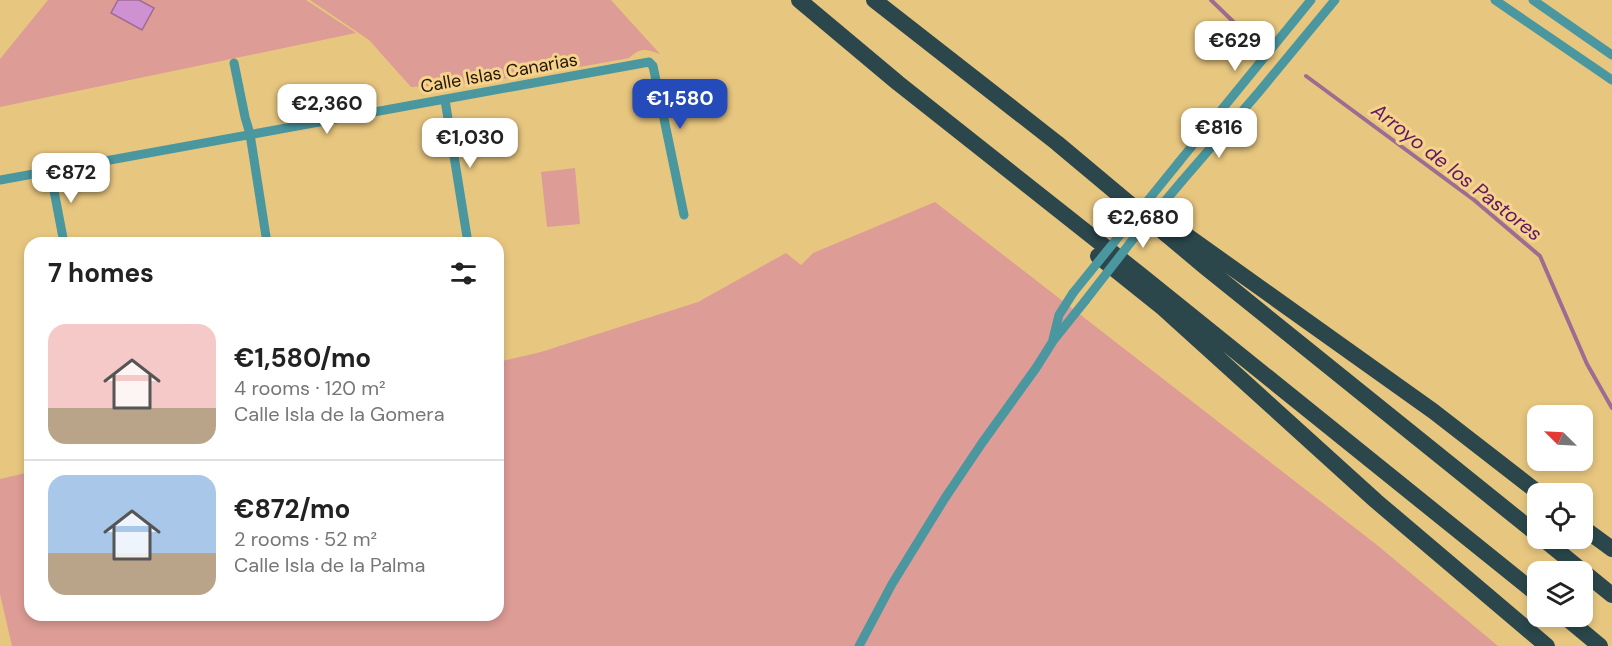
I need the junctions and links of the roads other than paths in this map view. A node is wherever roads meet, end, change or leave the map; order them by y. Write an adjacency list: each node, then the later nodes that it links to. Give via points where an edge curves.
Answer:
1 (799, 0): 10 (highway)
2 (874, 0): 13 (highway)
3 (1311, 0): 20 (street, bridge, via 1073,293 1059,315)
4 (1335, 0): 20 (street, bridge, via 1134,238)
5 (1495, 0): 9 (street)
6 (1533, 0): 7 (street)
7 (1612, 55)
8 (234, 63): 12 (street)
9 (1612, 80)
10 (898, 83): 26 (highway); 30 (highway, via 955,138 1163,308 1376,501)
11 (445, 100): 12 (street, Calle Islas Canarias); 16 (street, Calle Islas Canarias, via 649,62 653,66); 19 (street)
12 (250, 134): 14 (street, Calle Islas Canarias); 18 (street)
13 (1057, 142): 21 (highway, via 1433,411); 22 (highway)
14 (50, 170): 15 (street, Calle Islas Canarias); 17 (street)
15 (0, 180)
16 (684, 215)
17 (63, 237)
18 (266, 237)
19 (467, 237)
20 (1053, 341): 29 (street, via 945,498)
21 (1527, 484)
22 (1527, 526)
23 (1593, 534): 25 (highway)
24 (1556, 549): 27 (highway)
25 (1612, 549)
26 (1527, 586)
27 (1612, 595)
28 (1577, 627): 31 (highway)
29 (859, 646)
30 (1547, 646)
31 (1600, 646)

